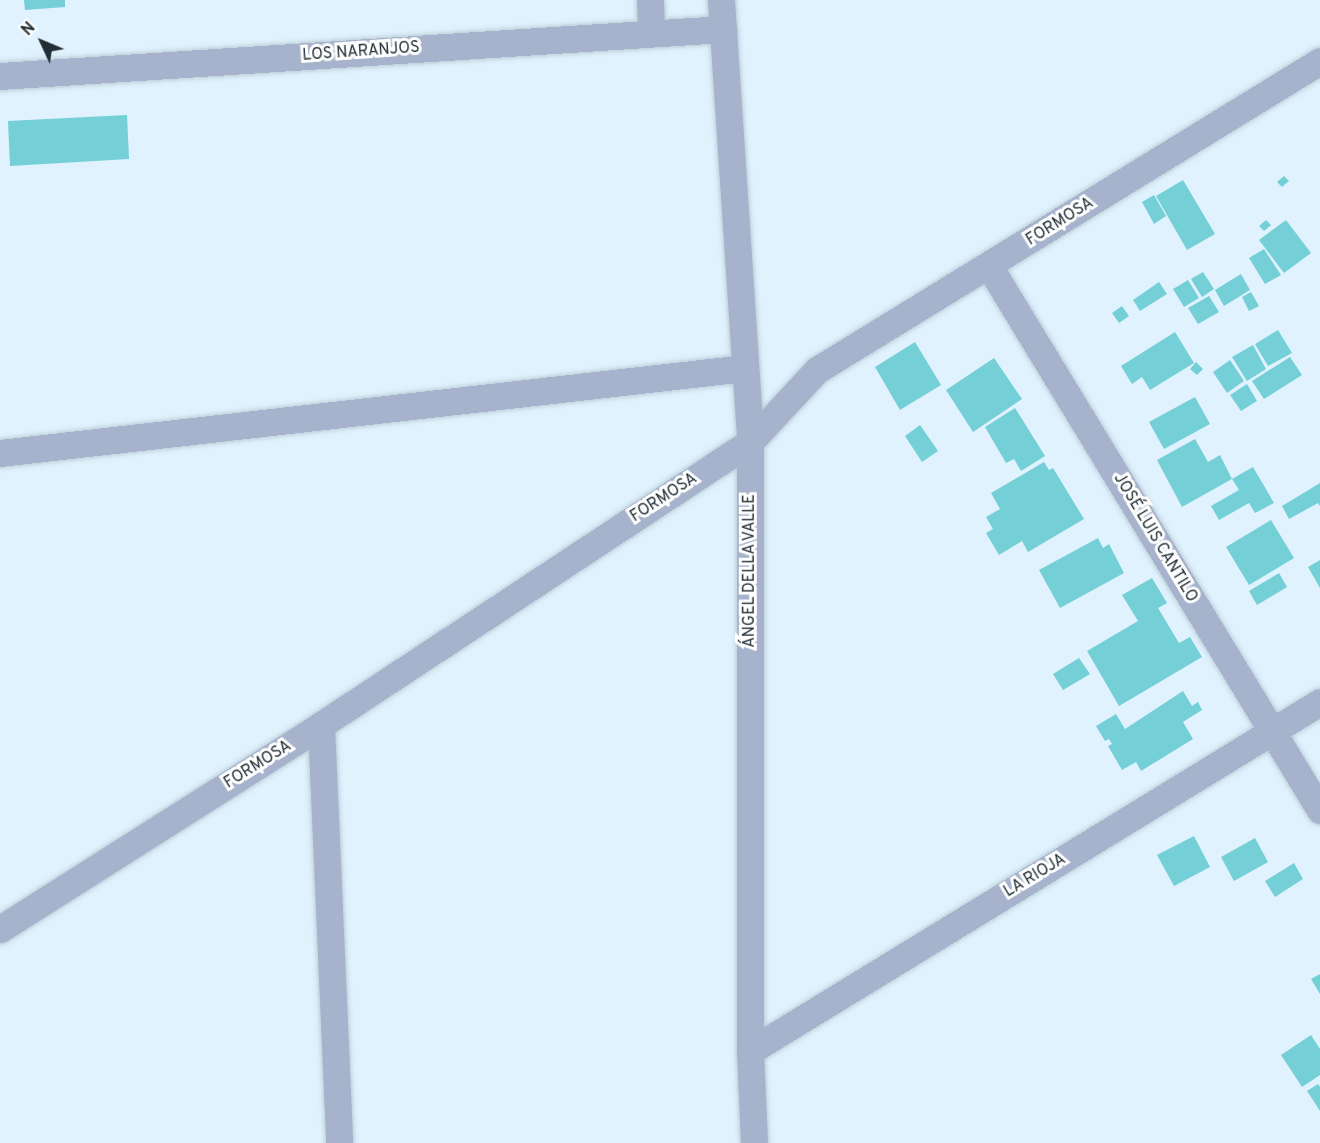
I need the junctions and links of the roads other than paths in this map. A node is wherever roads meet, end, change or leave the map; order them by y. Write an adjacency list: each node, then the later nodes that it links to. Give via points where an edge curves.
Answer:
1 (650, 0): 4 (street)
2 (721, 0): 3 (street, ÁNGEL DELLA VALLE)
3 (723, 29): 4 (street, LOS NARANJOS); 8 (street, ÁNGEL DELLA VALLE)
4 (651, 33): 6 (street, LOS NARANJOS)
5 (1320, 61): 7 (street, FORMOSA)
6 (0, 76)
7 (989, 266): 9 (street, FORMOSA, via 817,370); 13 (street, JOSÉ LUIS CANTILO)
8 (745, 368): 9 (street, ÁNGEL DELLA VALLE); 10 (street)
9 (750, 442): 12 (street, FORMOSA); 16 (street, ÁNGEL DELLA VALLE)
10 (0, 453)
11 (1320, 702): 13 (street, LA RIOJA)
12 (321, 725): 15 (street, FORMOSA); 17 (street)
13 (1272, 731): 14 (street, JOSÉ LUIS CANTILO); 16 (street, LA RIOJA)
14 (1320, 810)
15 (0, 929)
16 (750, 1051): 18 (street, ÁNGEL DELLA VALLE)
17 (339, 1143)
18 (754, 1143)

